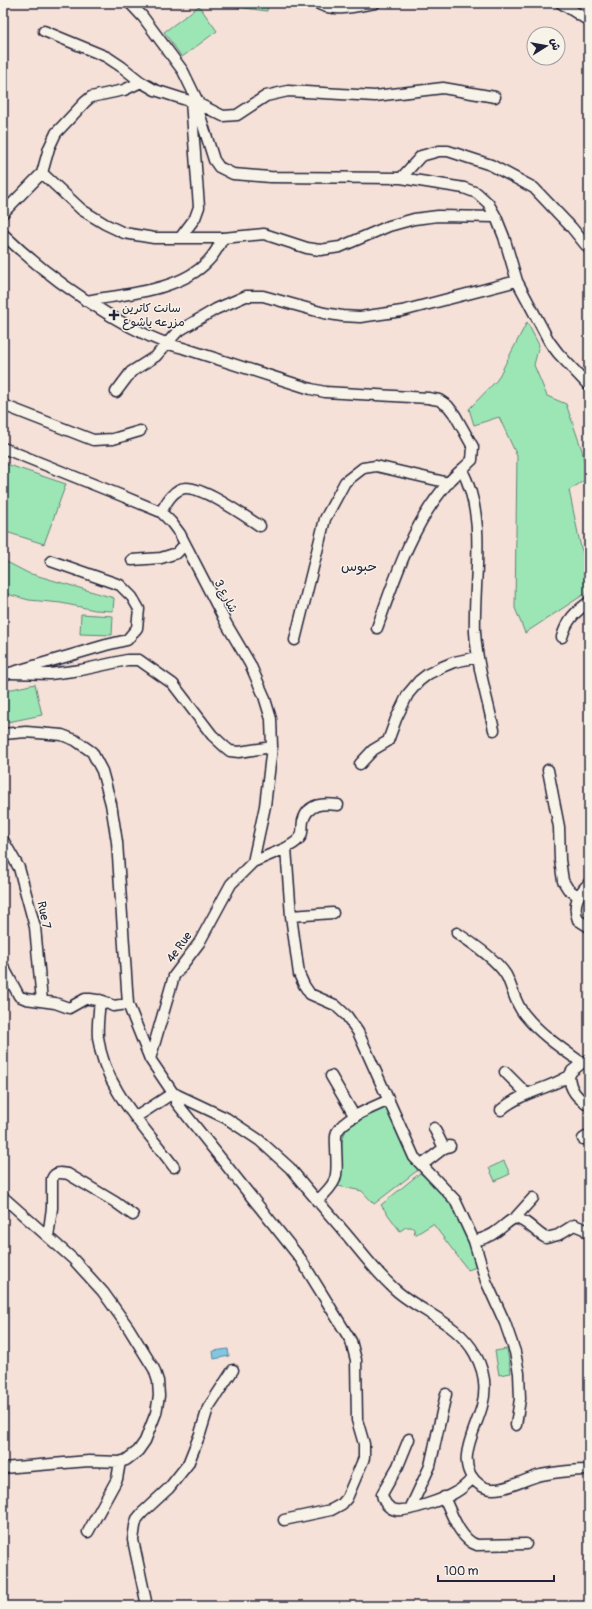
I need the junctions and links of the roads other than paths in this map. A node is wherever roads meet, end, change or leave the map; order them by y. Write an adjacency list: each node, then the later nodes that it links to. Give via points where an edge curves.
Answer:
1 (130, 3): 9 (street, via 183,71)
2 (318, 3): 3 (street, via 328,7 340,7)
3 (375, 3)
4 (561, 3): 5 (street)
5 (589, 21)
6 (44, 31): 7 (street, via 107,57)
7 (140, 82): 9 (street, via 163,94); 10 (street, via 124,90 92,97 85,102 56,132)
8 (495, 97): 9 (street, via 444,88 375,96 288,92 266,96 241,112 227,117)
9 (195, 103): 11 (street, via 214,160 219,167 228,172 270,177); 15 (street, via 199,207 195,218)
10 (42, 172): 12 (street); 15 (street, via 73,202 104,224 136,236)
11 (400, 178): 13 (street, via 464,188 477,193 488,203); 17 (street, via 421,156 439,151 448,151 490,165 534,188)
12 (3, 213)
13 (496, 216): 16 (street, via 438,216 414,219 389,226 340,247 320,250 264,234); 18 (street)
14 (3, 234): 19 (street, via 39,267)
15 (180, 238): 16 (street)
16 (223, 238): 19 (street, via 209,261 180,281)
17 (589, 249)
18 (517, 281): 20 (street, via 402,311 360,317 324,313 263,296 246,296 191,323 173,335); 21 (street, via 549,341)
19 (86, 301): 20 (street)
20 (167, 344): 22 (street, via 156,356 132,372); 26 (street, via 318,390 439,400 456,415 473,447 472,460)
21 (589, 386)
22 (116, 392)
23 (3, 405): 24 (street, via 94,440 113,439)
24 (140, 431)
25 (3, 448): 28 (street, شارع 3)
26 (462, 470): 27 (street); 37 (street, via 474,500)
27 (449, 483): 34 (street, via 433,503 398,568); 36 (street, via 376,466 363,468 345,482 325,519)
28 (161, 512): 29 (street, via 178,490 186,488 203,492); 30 (street, شارع 3, via 180,534)
29 (260, 526)
30 (184, 544): 31 (street, via 177,553 161,558); 41 (street, شارع 3, via 256,677 271,719)
31 (132, 560)
32 (51, 562): 38 (street, via 120,585 139,609 137,628 127,640)
33 (589, 602): 35 (street, via 572,616)
34 (378, 628)
35 (562, 637)
36 (295, 640)
37 (478, 657): 39 (street); 42 (street, via 454,662 419,681 408,694 388,740 373,750)
38 (7, 674): 41 (street, via 50,674 139,660 173,684 212,735 230,751)
39 (494, 730)
40 (3, 734): 57 (street, via 62,735 75,740 92,752 102,771 111,804 116,842)
41 (272, 747): 47 (street, شارع 3, via 265,806)
42 (360, 764)
43 (548, 770): 49 (street, via 559,827 562,881)
44 (338, 805): 46 (street, via 324,803 312,807 306,813 300,838)
45 (3, 840): 56 (street, Rue 7, via 19,868 35,927)
46 (286, 848): 47 (street); 51 (street)
47 (253, 862): 58 (street, 4e Rue, via 231,884 199,943 174,976)
48 (589, 883): 49 (street)
49 (578, 896): 52 (street, via 575,905 578,920)
50 (333, 913): 51 (street)
51 (291, 916): 65 (street, via 299,974 304,985 310,994 335,1005 347,1016 358,1032)
52 (589, 927)
53 (457, 933): 59 (street, via 499,966 506,975 524,1014 557,1046)
54 (3, 966): 56 (street, via 19,996 26,1000)
55 (100, 1000): 56 (street, via 85,1000 69,1008); 57 (street, via 113,1006); 68 (street, via 98,1036 104,1065 122,1100)
56 (42, 1001)
57 (128, 1004): 58 (street)
58 (150, 1059): 63 (street)
59 (586, 1061): 62 (street)
60 (505, 1072): 64 (street)
61 (331, 1076): 69 (street)
62 (568, 1076): 64 (street, via 549,1087); 66 (street, via 576,1096)
63 (174, 1094): 68 (street); 75 (street, via 226,1118 259,1140 290,1168); 91 (street, via 176,1102 300,1258 354,1350 357,1371 357,1420 365,1450 361,1465 347,1498 337,1507)
64 (526, 1094): 67 (street, via 514,1099)
65 (389, 1100): 69 (street); 71 (street, via 414,1157)
66 (589, 1105)
67 (501, 1110)
68 (136, 1117): 72 (street)
69 (355, 1117): 75 (street, via 337,1131 337,1175 332,1187)
70 (434, 1128): 71 (street, via 447,1147)
71 (422, 1165): 80 (street, via 455,1200)
72 (174, 1168)
73 (3, 1197): 79 (street)
74 (533, 1198): 77 (street)
75 (317, 1201): 88 (street, via 397,1292 452,1328 468,1342 475,1353 484,1377 482,1406 467,1450 466,1460)
76 (133, 1215): 79 (street, via 68,1174 60,1172 52,1178 52,1208)
77 (515, 1218): 78 (street, via 522,1220 546,1238 558,1235 574,1224); 80 (street, via 484,1239)
78 (589, 1234)
79 (48, 1237): 85 (street, via 73,1259 103,1292 154,1369 159,1396 156,1414 145,1442 135,1454)
80 (474, 1241): 83 (street, via 486,1281 515,1352 520,1399)
81 (233, 1370): 94 (street, via 208,1408 188,1464 169,1488 137,1519 133,1540)
82 (446, 1394): 90 (street, via 430,1466)
83 (516, 1425)
84 (409, 1439): 90 (street, via 398,1466 382,1494 384,1501 391,1508)
85 (120, 1462): 86 (street, via 89,1461); 92 (street, via 118,1479)
86 (3, 1468)
87 (589, 1470): 88 (street, via 542,1475 495,1488 480,1485)
88 (473, 1478): 89 (street, via 456,1492)
89 (444, 1497): 90 (street); 93 (street, via 464,1536 470,1542)
90 (410, 1509)
91 (284, 1520)
92 (88, 1532)
93 (526, 1544)
94 (147, 1606)

